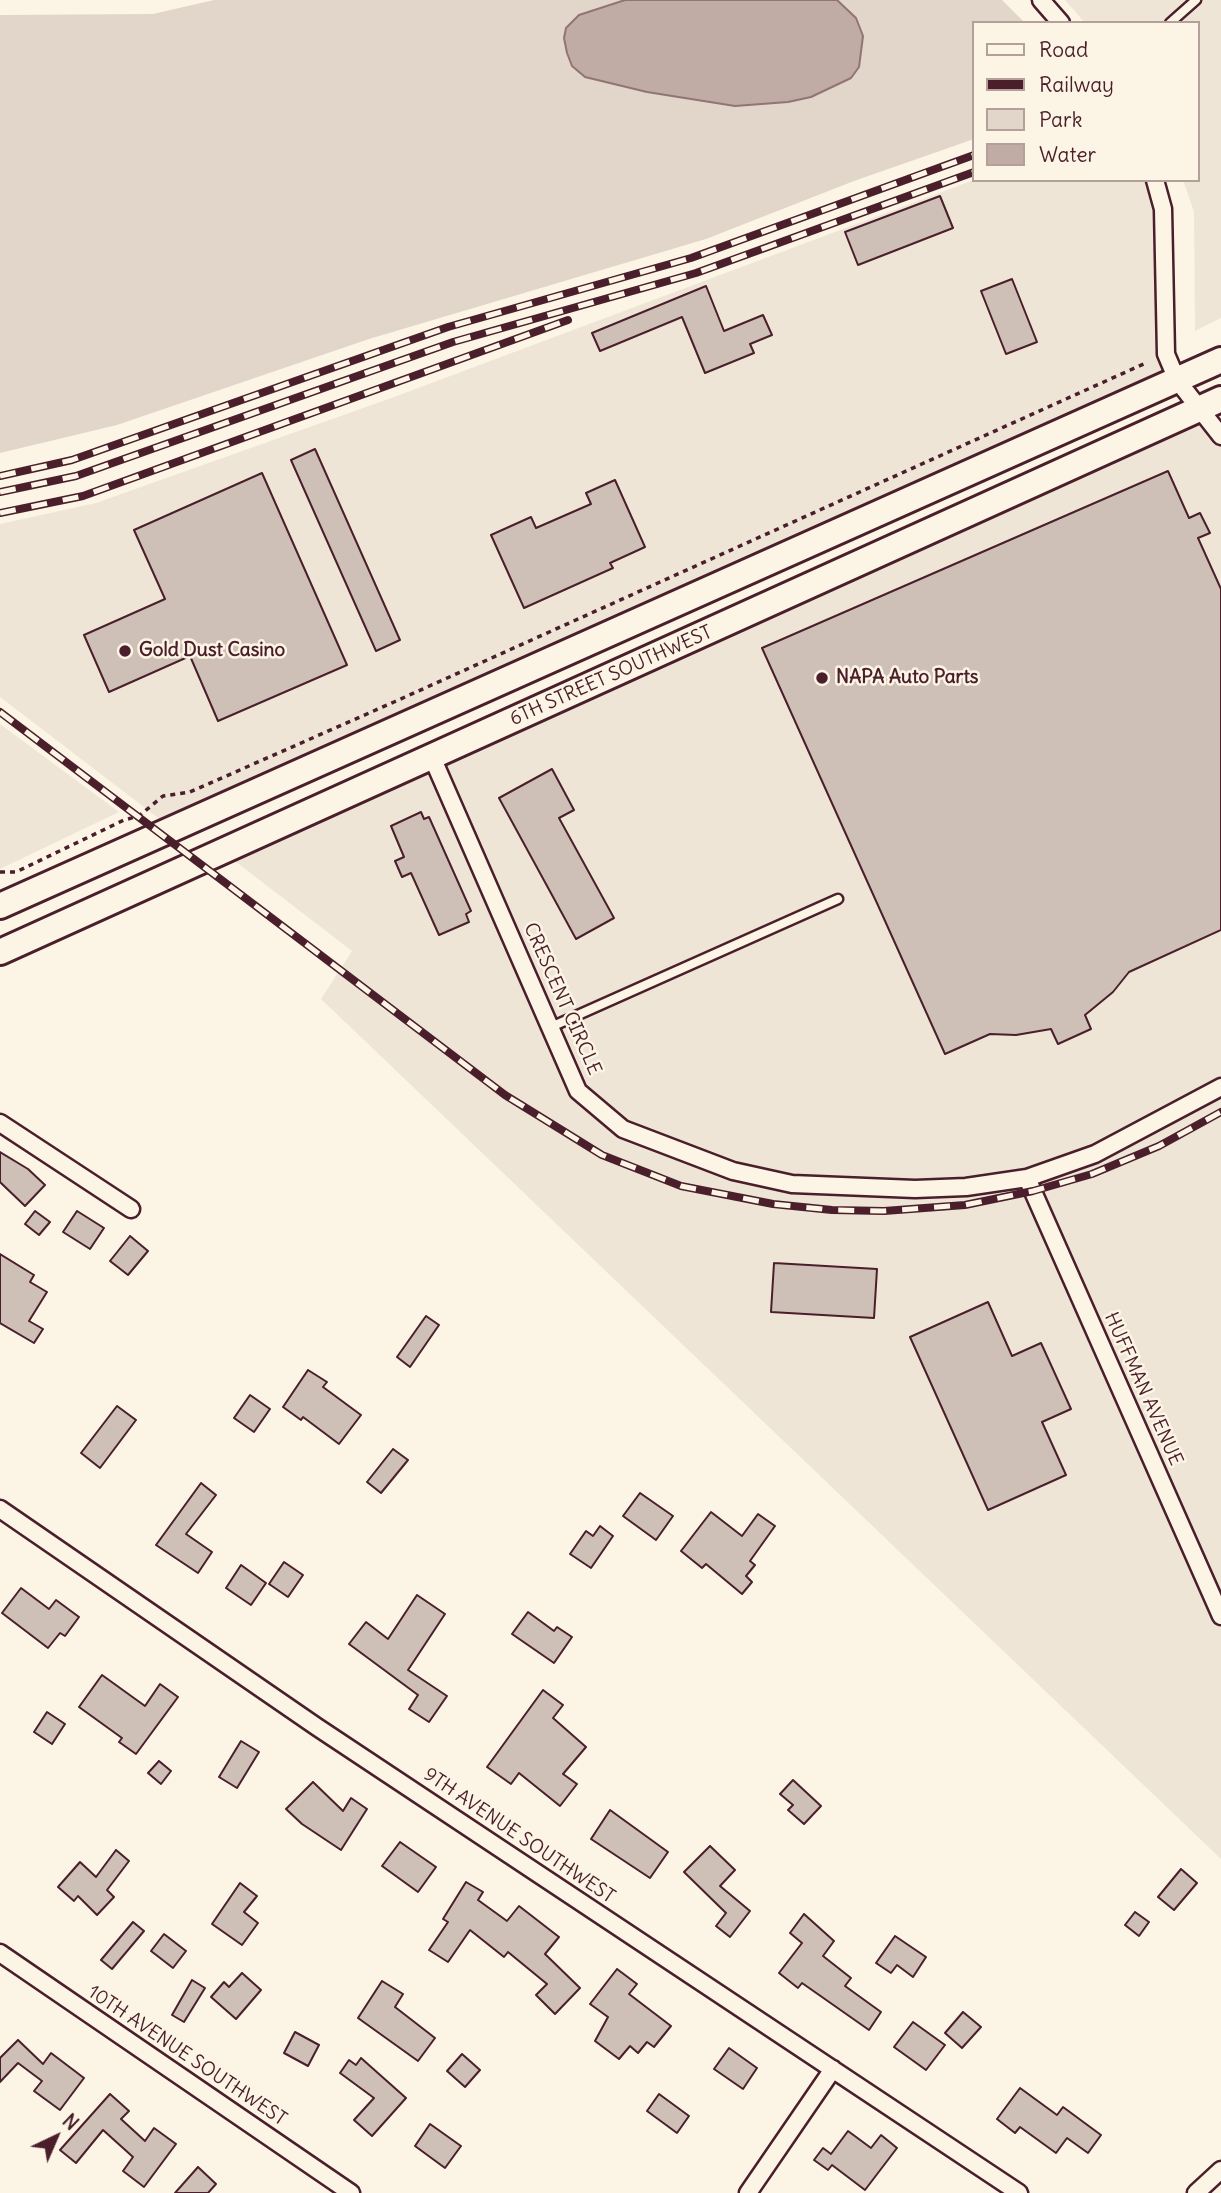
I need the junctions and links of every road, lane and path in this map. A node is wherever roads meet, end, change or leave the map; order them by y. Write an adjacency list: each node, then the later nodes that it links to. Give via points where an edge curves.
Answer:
1 (1041, 0): 3 (street)
2 (1196, 0): 4 (lane)
3 (1060, 21)
4 (1172, 21)
5 (1156, 182): 8 (street, via 1163,209 1164,343)
6 (1221, 360): 8 (main road, 6TH STREET SOUTHWEST)
7 (1148, 362): 13 (path, via 382,708 190,792 163,796 139,816 16,872)
8 (1177, 380): 10 (street); 15 (main road, 6TH STREET SOUTHWEST)
9 (1221, 399): 10 (main road, 6TH STREET SOUTHWEST)
10 (1198, 410): 11 (street); 12 (main road, 6TH STREET SOUTHWEST)
11 (1221, 436)
12 (432, 757): 16 (main road, 6TH STREET SOUTHWEST); 17 (street, CRESCENT CIRCLE)
13 (0, 872)
14 (838, 899): 17 (lane)
15 (0, 906)
16 (2, 946)
17 (551, 1027): 20 (street, CRESCENT CIRCLE, via 578,1091 623,1129 733,1171 792,1184 877,1189 966,1187)
18 (1221, 1087): 20 (street, CRESCENT CIRCLE, via 1095,1154)
19 (0, 1123): 21 (street)
20 (1027, 1178): 23 (street, HUFFMAN AVENUE)
21 (131, 1209)
22 (0, 1509): 25 (street, 9TH AVENUE SOUTHWEST, via 317,1727)
23 (1221, 1616)
24 (0, 1953): 27 (street, 10TH AVENUE SOUTHWEST)
25 (833, 2069): 28 (street); 29 (street, 9TH AVENUE SOUTHWEST)
26 (1221, 2170): 30 (street)
27 (351, 2193)
28 (748, 2193)
29 (1019, 2193)
30 (1196, 2193)

